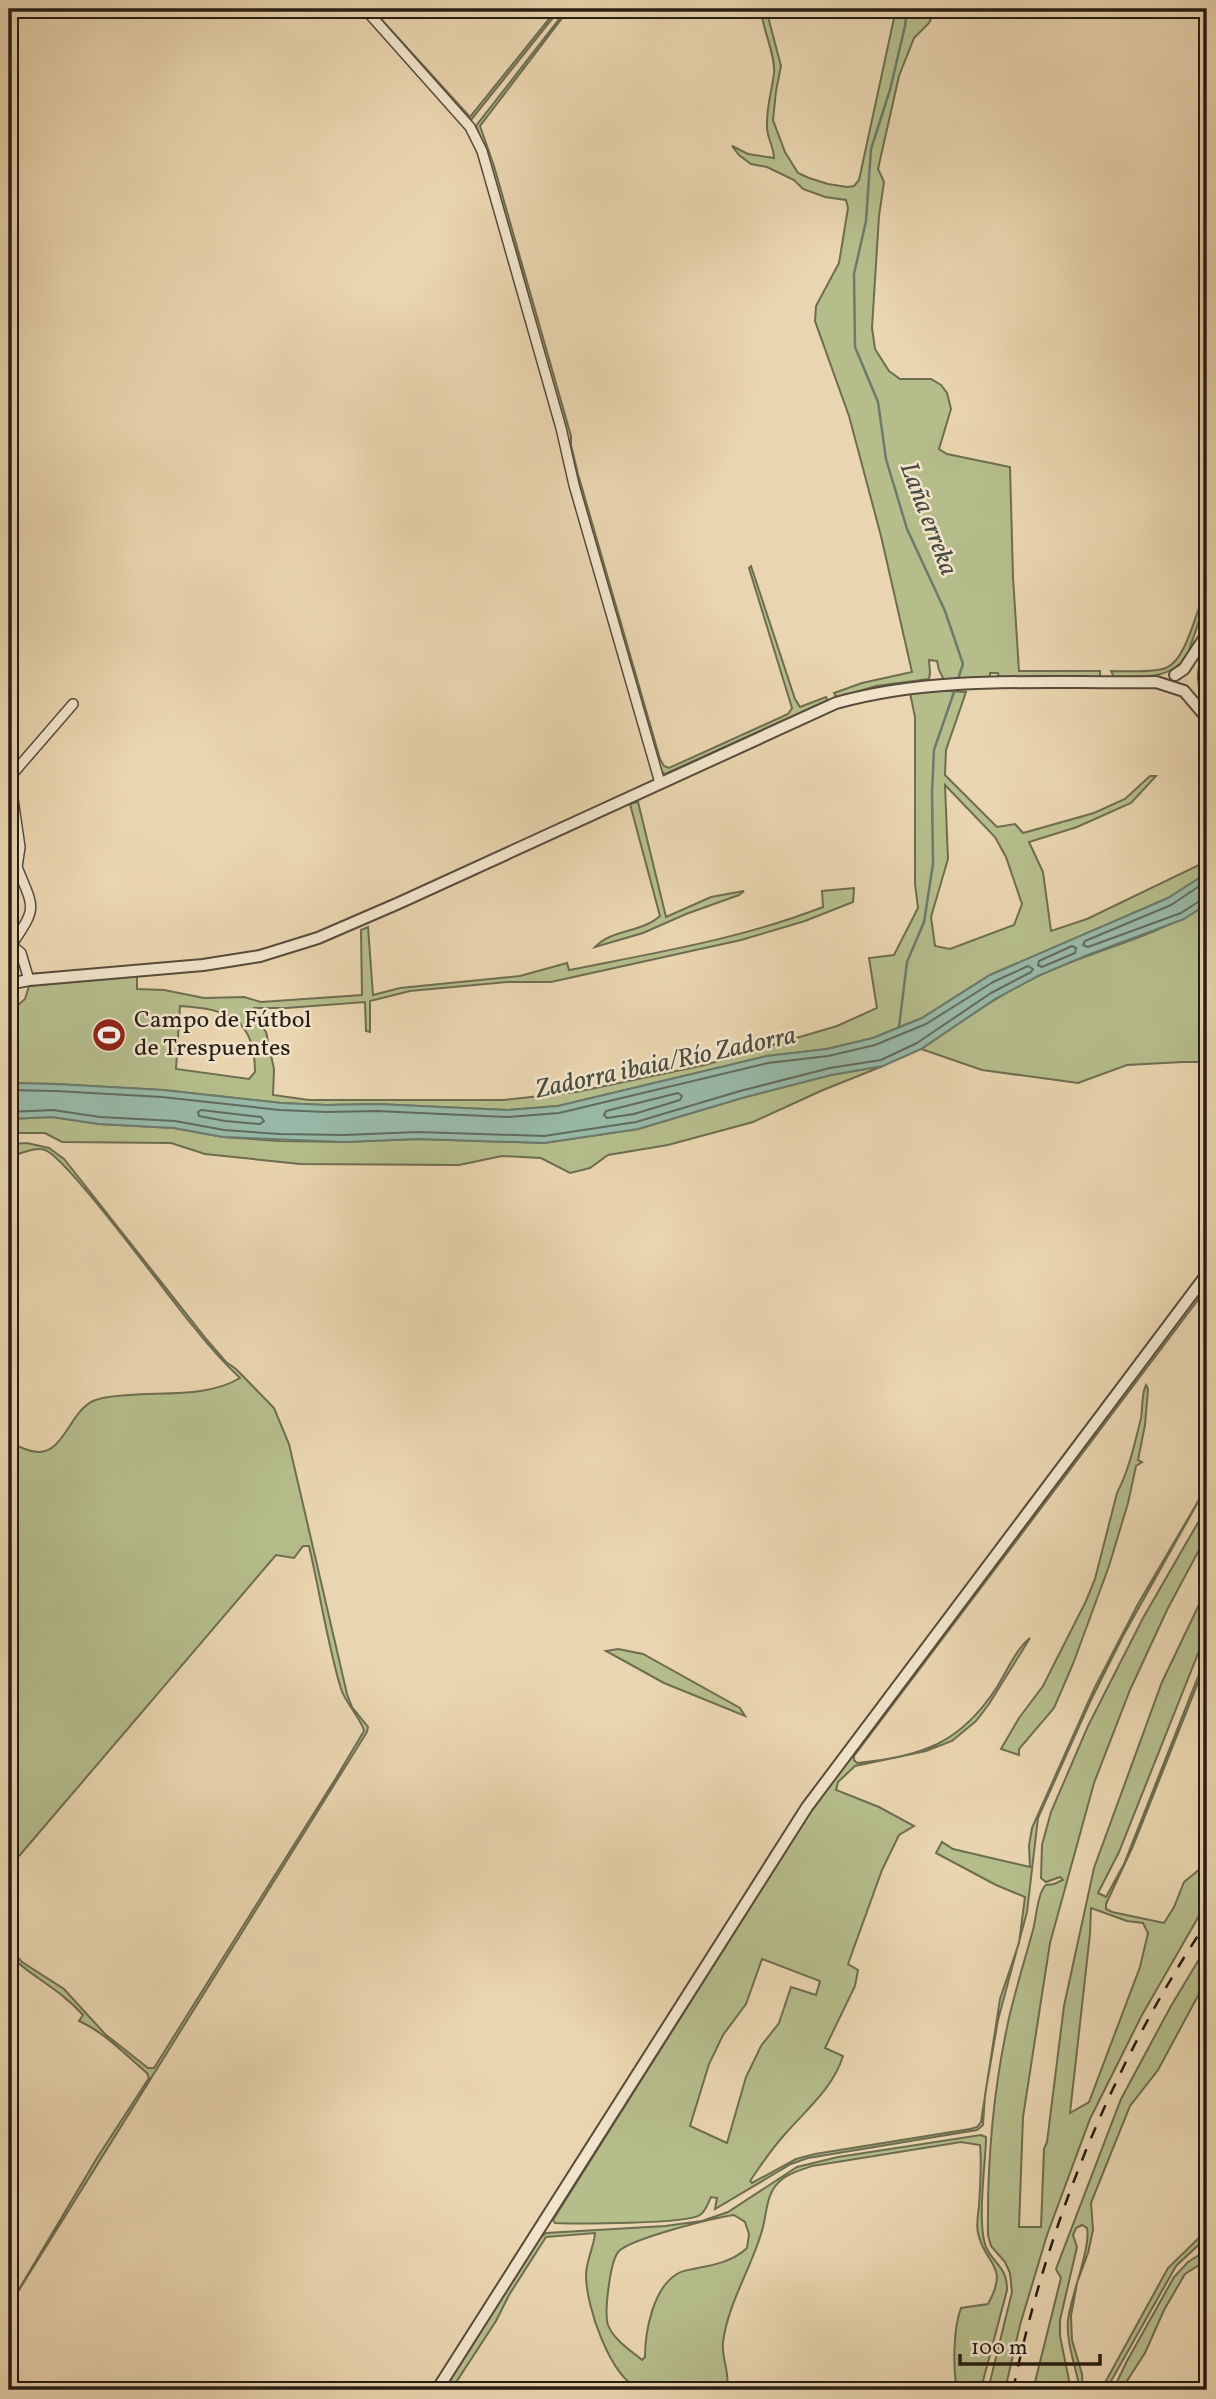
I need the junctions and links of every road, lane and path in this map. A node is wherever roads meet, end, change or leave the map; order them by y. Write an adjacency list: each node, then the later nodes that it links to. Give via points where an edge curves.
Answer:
1 (365, 9): 10 (street, via 470,127 482,151)
2 (1207, 633): 4 (street)
3 (1207, 640): 5 (street)
4 (1174, 681): 5 (street, via 1192,687); 8 (street); 10 (street, via 924,685 872,693 836,703)
5 (1204, 683): 7 (street)
6 (73, 704): 9 (street)
7 (1207, 708)
8 (1207, 718)
9 (9, 776): 11 (street, via 20,847)
10 (660, 783): 14 (street, via 318,938 203,965)
11 (17, 867): 12 (street); 13 (street, via 32,904 29,918)
12 (9, 879)
13 (10, 944): 14 (street, via 21,953)
14 (29, 980): 15 (street)
15 (9, 984)
16 (1207, 1274): 17 (street, via 807,1807)
17 (437, 2390)

